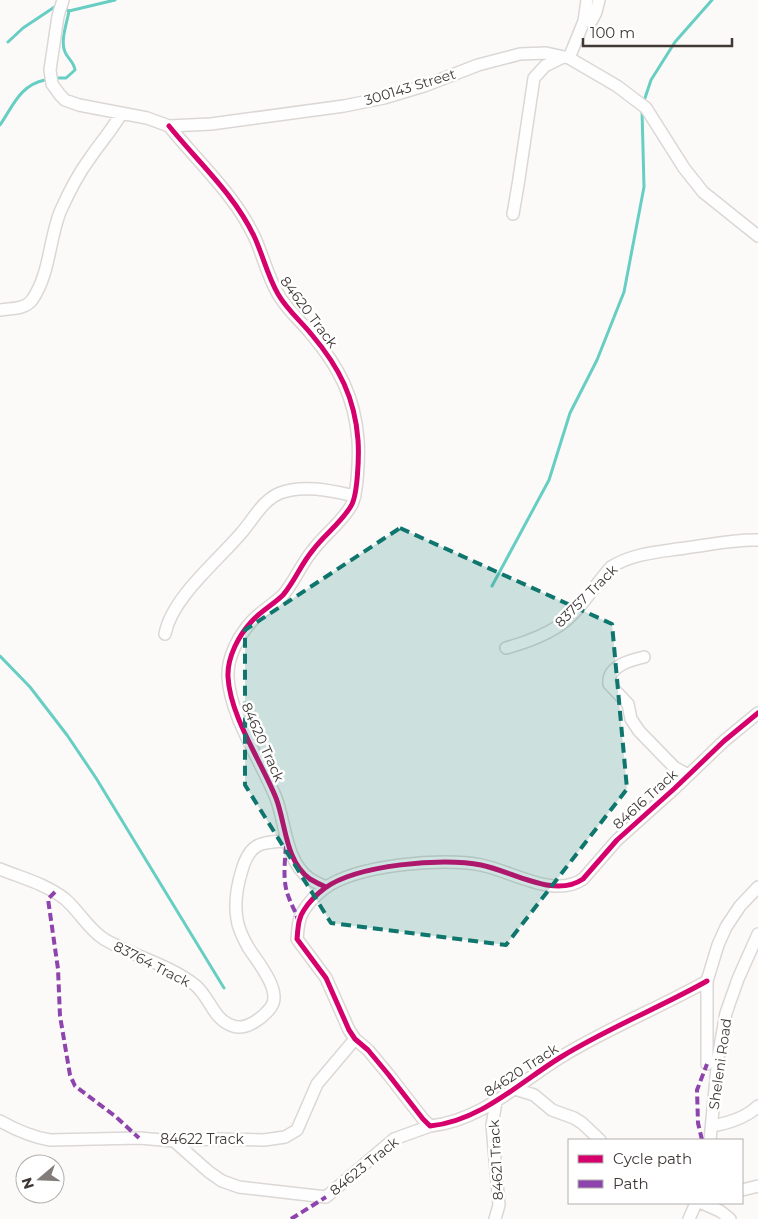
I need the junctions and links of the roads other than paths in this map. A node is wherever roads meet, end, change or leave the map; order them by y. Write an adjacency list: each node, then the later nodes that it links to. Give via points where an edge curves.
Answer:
1 (63, 0): 6 (street, 300143 Street, via 51,58 55,89 65,100)
2 (587, 0): 4 (street)
3 (599, 0): 4 (street, via 593,19)
4 (584, 21): 5 (street)
5 (566, 58): 7 (street, 300143 Street, via 546,53 520,54 384,98 211,124); 8 (street, via 545,66 534,78); 9 (street, 300143 Street, via 617,86 646,108 703,192)
6 (121, 114): 7 (street, 300143 Street); 10 (street, via 81,172 60,214 39,288 31,301 23,307)
7 (170, 126): 11 (street, 84620 Track, via 237,208 254,236 278,295 335,366 350,397 355,417 359,457)
8 (513, 214)
9 (758, 236)
10 (0, 310)
11 (355, 496): 13 (street, via 302,489 277,494 260,508 184,597); 18 (street, 84620 Track, via 352,505 312,551 281,597 253,620 234,650 230,664 228,676 235,708 277,801)
12 (758, 540): 14 (street, 83757 Track, via 739,539 643,554 619,562 561,624)
13 (165, 634)
14 (506, 648)
15 (644, 657): 17 (street, via 620,665 609,678 609,684 628,704 631,719 639,731 674,767)
16 (758, 713): 17 (street, 84616 Track)
17 (688, 775): 20 (street, 84616 Track, via 617,840 584,879 573,885 561,887 539,883 481,865 458,862 386,867)
18 (287, 841): 19 (street, 83764 Track, via 254,846 246,858 240,880 235,903 238,925 270,982 274,996 273,1004 264,1015 239,1027 222,1020 198,987 182,976 102,938 55,892); 20 (street, via 298,866 311,880)
19 (0, 869)
20 (326, 887): 24 (street, 84616 Track, via 303,911 297,939 326,978)
21 (758, 887): 23 (street, via 726,927)
22 (758, 934): 31 (street, Sheleni Road, via 726,1013)
23 (707, 981): 25 (street); 26 (street, 84620 Track, via 584,1044)
24 (355, 1039): 30 (street); 34 (street, 84622 Track, via 317,1084 300,1124 292,1134 271,1140)
25 (707, 1064)
26 (515, 1089): 27 (street, 84620 Track); 32 (street, via 534,1095 552,1110 574,1118)
27 (496, 1102): 30 (street, 84620 Track, via 447,1124); 39 (street, 84621 Track, via 492,1125 498,1205)
28 (758, 1106): 31 (street, via 740,1118)
29 (0, 1121): 34 (street, 84622 Track, via 21,1132 50,1140 139,1138)
30 (430, 1126): 34 (street, 84623 Track, via 394,1139 326,1197 239,1187 222,1181)
31 (712, 1126): 33 (street, Sheleni Road)
32 (599, 1139)
33 (710, 1139)
34 (174, 1141)
35 (758, 1186): 36 (street)
36 (743, 1190)
37 (696, 1204): 40 (street)
38 (704, 1204): 41 (street)
39 (495, 1219)
40 (689, 1219)
41 (730, 1219)

